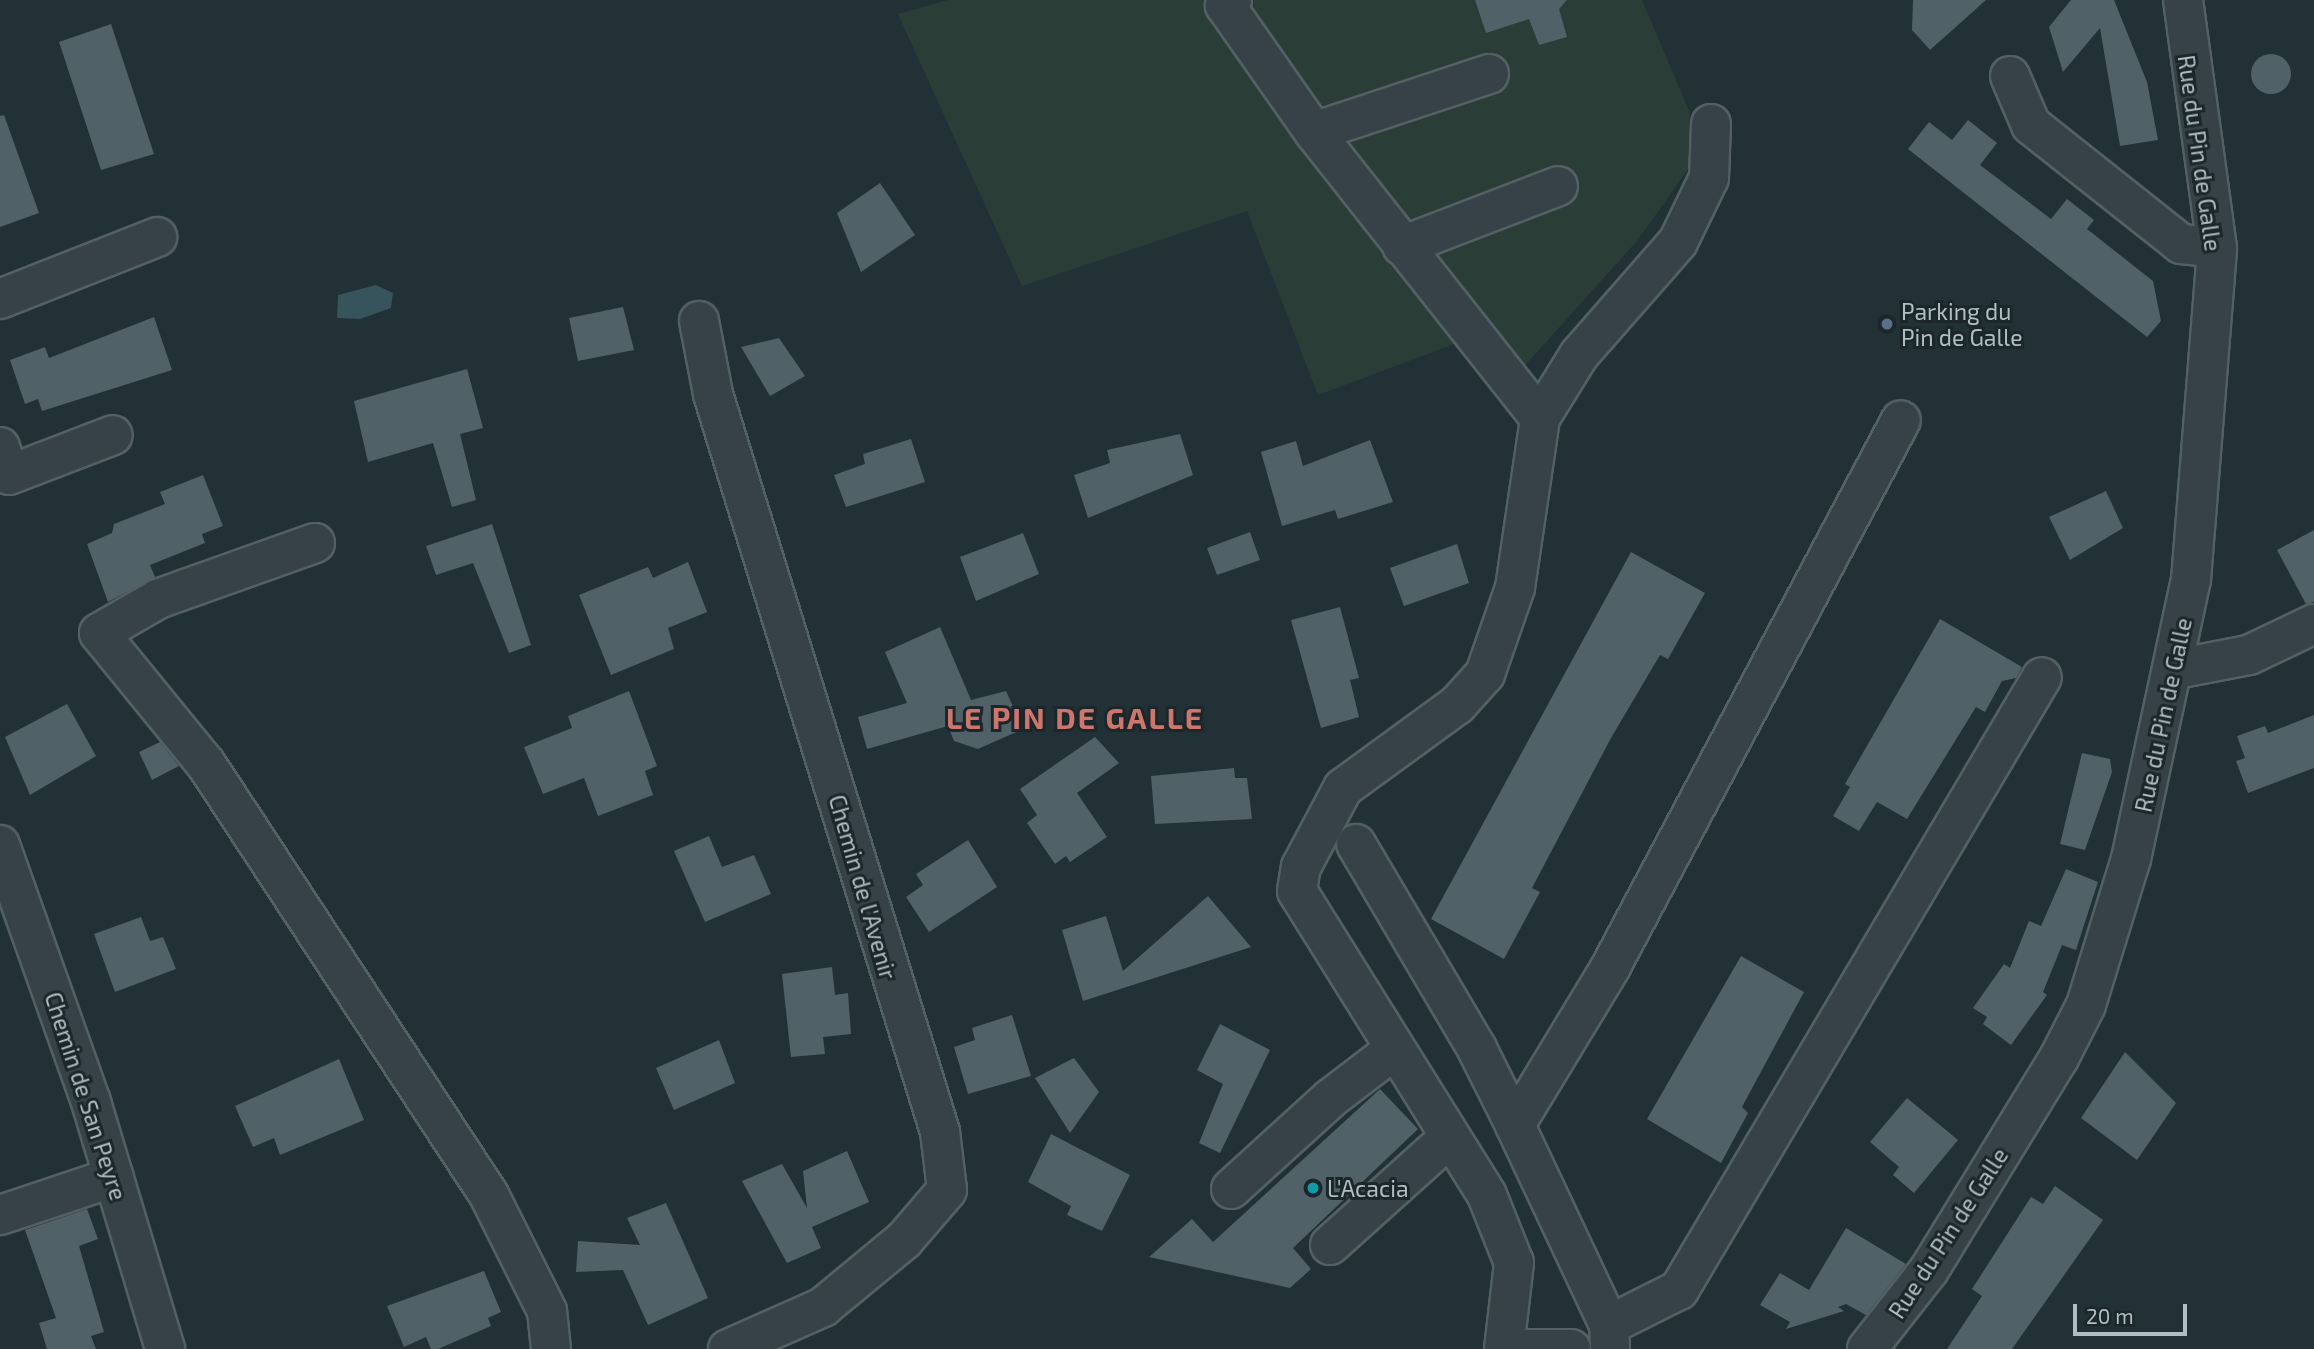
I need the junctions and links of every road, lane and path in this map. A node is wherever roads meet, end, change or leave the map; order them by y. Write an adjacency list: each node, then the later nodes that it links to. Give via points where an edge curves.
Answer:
1 (1232, 0): 6 (street, via 1225,5)
2 (2181, 6): 10 (street, Rue du Pin de Galle)
3 (1489, 74): 6 (street)
4 (2010, 76): 10 (street, via 2031,125 2181,244)
5 (1711, 124): 13 (street, via 1709,178 1678,242 1579,355)
6 (1314, 132): 9 (street)
7 (1558, 186): 9 (street)
8 (157, 237): 11 (street)
9 (1402, 246): 13 (street)
10 (2217, 248): 19 (street, Rue du Pin de Galle, via 2191,580)
11 (0, 299)
12 (699, 321): 33 (street, Chemin de l'Avenir, via 713,394 876,940 940,1132 947,1190 904,1240 823,1307)
13 (1541, 418): 23 (street, via 1515,588 1485,674 1457,705 1382,753 1343,788 1301,867 1297,891)
14 (1901, 420): 24 (street, via 1610,968)
15 (113, 435): 16 (street, via 9,475)
16 (0, 447)
17 (315, 543): 32 (street, via 158,599 99,633 206,764 489,1195 547,1311)
18 (2314, 624): 19 (street, via 2249,655)
19 (2176, 669): 37 (street, Rue du Pin de Galle, via 2131,859 2086,1005 1929,1270)
20 (2042, 677): 30 (street, via 1679,1290)
21 (1356, 844): 24 (street, via 1477,1049)
22 (0, 845): 26 (street, Chemin de San Peyre)
23 (1395, 1049): 25 (street); 27 (street, via 1331,1097)
24 (1515, 1125): 30 (street)
25 (1450, 1137): 29 (street); 34 (street, via 1487,1195 1514,1263)
26 (114, 1177): 28 (street); 31 (street, Chemin de San Peyre)
27 (1231, 1189)
28 (0, 1214)
29 (1330, 1245)
30 (1609, 1337)
31 (165, 1349)
32 (551, 1349)
33 (728, 1349)
34 (1504, 1349)
35 (1513, 1349): 36 (street)
36 (1570, 1349)
37 (1867, 1349)

